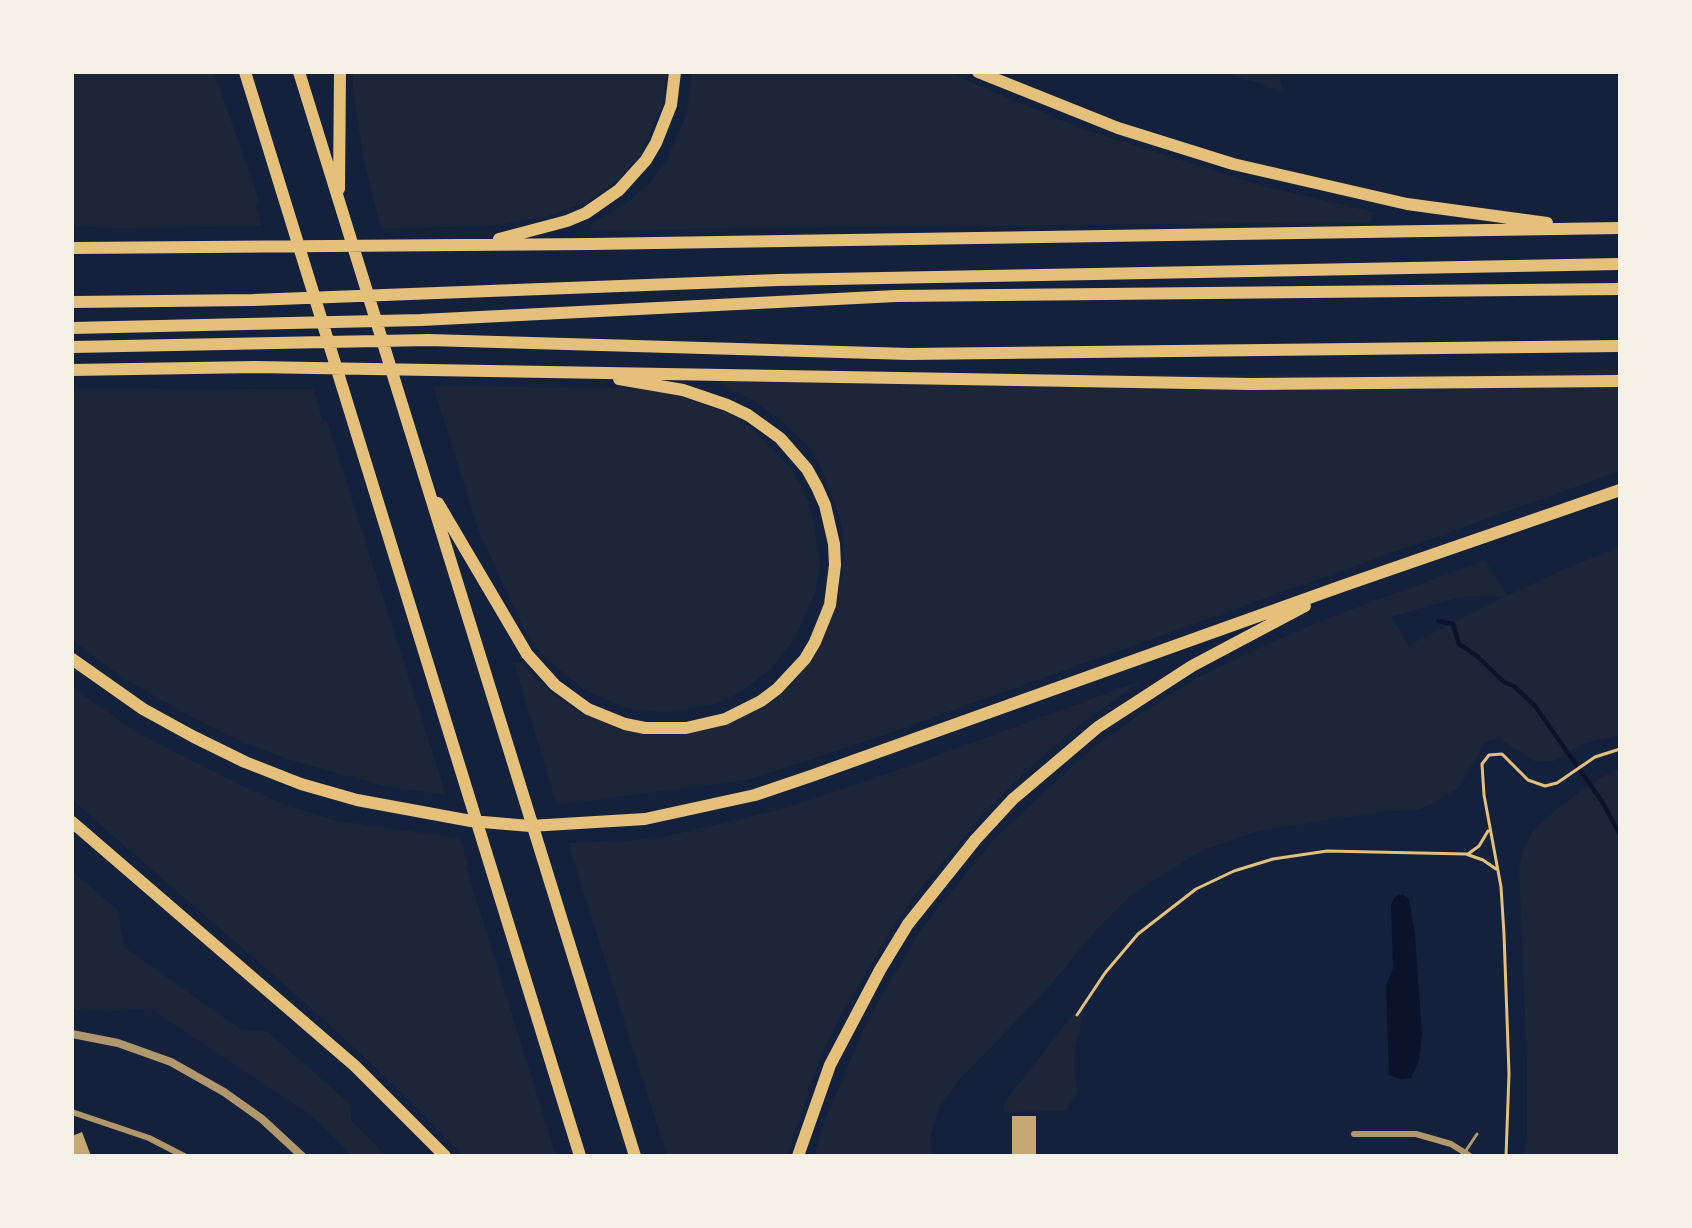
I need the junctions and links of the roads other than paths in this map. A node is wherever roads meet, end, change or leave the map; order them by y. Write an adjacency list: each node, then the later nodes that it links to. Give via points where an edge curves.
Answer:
1 (299, 72): 6 (highway)
2 (340, 72): 6 (highway)
3 (675, 72): 8 (highway, via 671,105 656,143 619,190 567,221)
4 (978, 72): 7 (highway, via 1118,128 1292,179 1466,213)
5 (245, 76): 32 (highway)
6 (339, 202): 19 (highway)
7 (1620, 228): 8 (highway)
8 (468, 244): 9 (highway)
9 (72, 247)
10 (1620, 264): 12 (highway, via 790,280 253,300)
11 (1620, 289): 13 (highway, via 896,296 421,320)
12 (72, 302)
13 (72, 328)
14 (1620, 346): 15 (highway, via 909,354 429,340)
15 (72, 347)
16 (72, 370): 17 (highway, via 255,367)
17 (582, 373): 18 (highway, via 1251,384); 19 (highway, via 683,390 727,405 780,438 817,487 834,544 836,565 830,604 805,659 761,701 716,722 666,729 606,718 571,698 541,671 513,634)
18 (1620, 381)
19 (426, 483): 33 (highway)
20 (1620, 490): 21 (highway)
21 (1345, 585): 22 (highway, via 755,795 645,819 587,824 530,826 471,821 357,801 301,784 245,762 143,709); 34 (highway, via 1143,696 1056,760 1013,799 941,879 880,969 830,1065)
22 (72, 658)
23 (72, 822): 31 (highway, via 355,1066)
24 (72, 1034): 30 (street, via 118,1043 171,1062 262,1119)
25 (72, 1112): 29 (street, via 149,1138)
26 (1354, 1134): 28 (street, via 1416,1134 1451,1144)
27 (1477, 1134): 28 (lane)
28 (1468, 1154)
29 (184, 1156)
30 (302, 1156)
31 (445, 1156)
32 (580, 1156)
33 (635, 1156)
34 (798, 1156)

